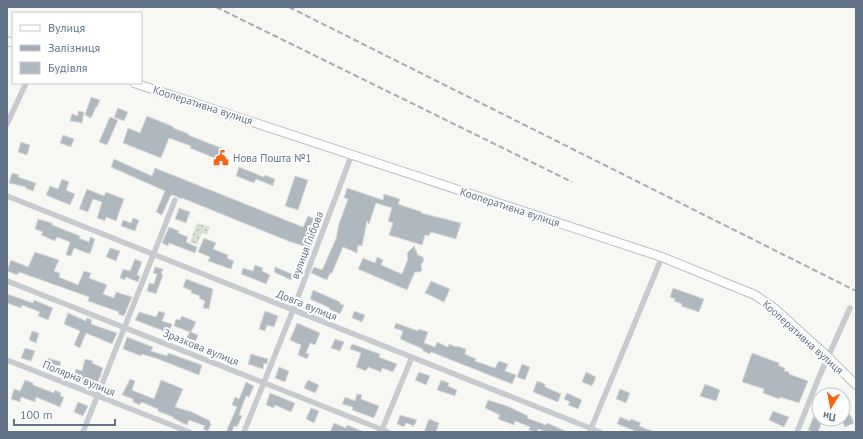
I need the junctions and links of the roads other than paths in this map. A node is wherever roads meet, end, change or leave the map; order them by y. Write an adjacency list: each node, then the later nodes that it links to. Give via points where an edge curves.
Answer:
1 (26, 84): 3 (street)
2 (137, 84): 4 (street, Кооперативна вулиця)
3 (7, 124)
4 (352, 154): 8 (street, Кооперативна вулиця); 11 (street, вулиця Глібова)
5 (7, 196): 7 (street, Довга вулиця)
6 (175, 200): 7 (street)
7 (154, 254): 11 (street, Довга вулиця); 12 (street)
8 (662, 257): 14 (street, Кооперативна вулиця, via 755,295 774,308); 19 (street)
9 (7, 281): 12 (street, Зразкова вулиця)
10 (850, 308): 14 (street)
11 (293, 310): 13 (street, Довга вулиця); 16 (street, вулиця Глібова)
12 (124, 328): 16 (street, Зразкова вулиця); 18 (street)
13 (412, 357): 19 (street, Довга вулиця); 20 (street)
14 (828, 358): 17 (street, Кооперативна вулиця); 25 (street)
15 (7, 360): 18 (street, Полярна вулиця)
16 (264, 383): 20 (street, Зразкова вулиця); 23 (street, вулиця Глібова)
17 (856, 385)
18 (97, 396): 21 (street); 22 (street, Полярна вулиця)
19 (590, 430): 24 (street, Довга вулиця)
20 (384, 431)
21 (83, 432)
22 (189, 432)
23 (244, 432)
24 (600, 432)
25 (797, 432)

